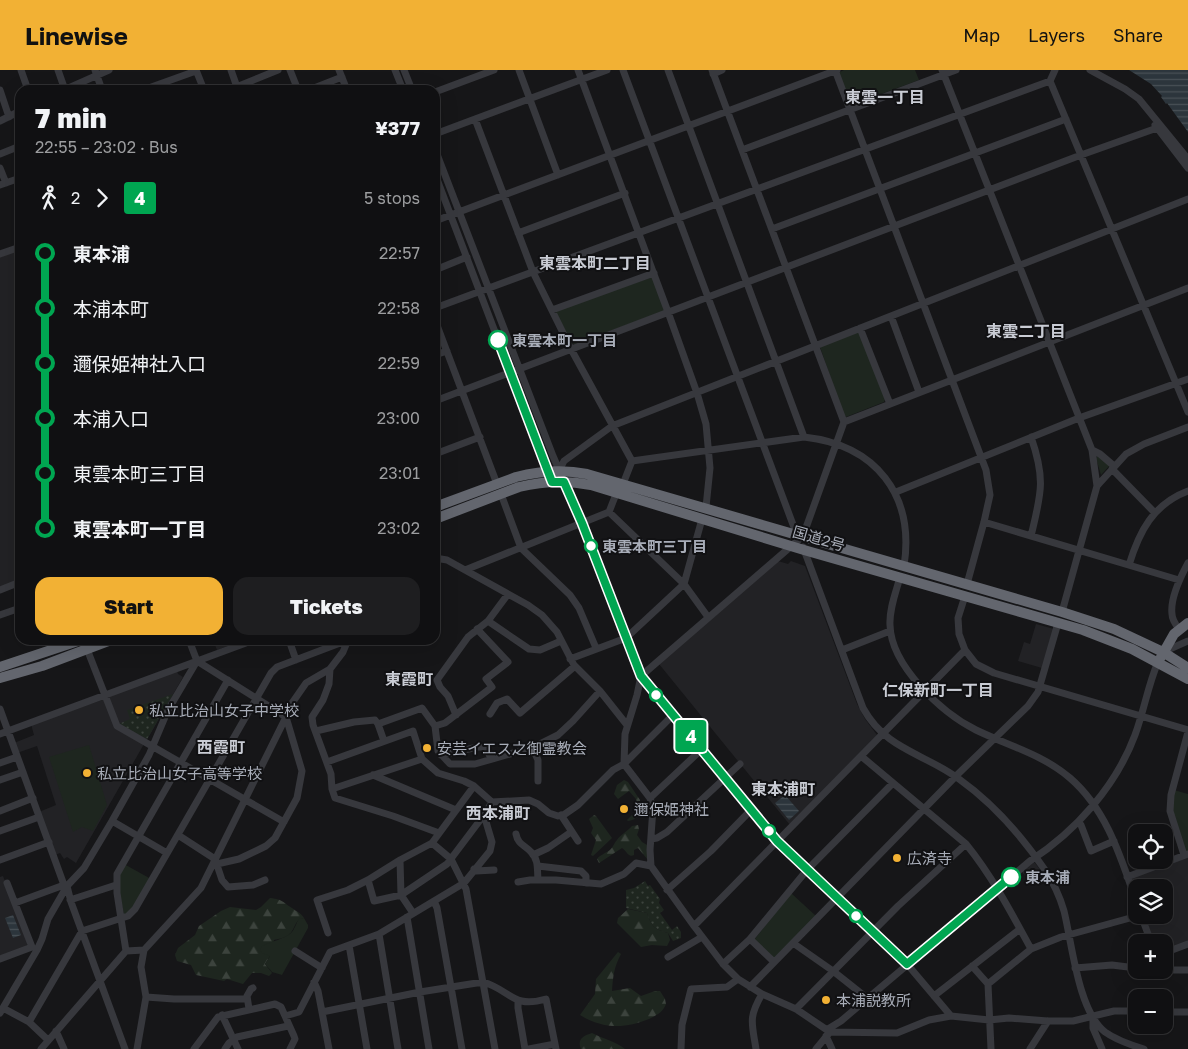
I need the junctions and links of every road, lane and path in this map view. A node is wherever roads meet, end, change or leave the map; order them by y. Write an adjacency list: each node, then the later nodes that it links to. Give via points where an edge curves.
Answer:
1 (21, 70): 28 (street)
2 (58, 70): 29 (street)
3 (109, 70): 21 (street)
4 (231, 70): 34 (street)
5 (278, 70): 22 (street)
6 (290, 70): 36 (street)
7 (395, 70): 38 (street)
8 (405, 70): 39 (street)
9 (494, 70): 41 (street)
10 (519, 70): 42 (street)
11 (578, 70): 26 (street)
12 (607, 70): 26 (street)
13 (623, 70): 55 (street)
14 (668, 70): 52 (street)
15 (722, 70): 23 (street)
16 (836, 70): 44 (street); 45 (street)
17 (956, 70): 24 (street)
18 (1055, 70): 27 (street)
19 (1090, 70): 43 (street)
20 (196, 71): 32 (street); 33 (street)
21 (96, 72): 30 (street); 31 (street)
22 (266, 72): 35 (street)
23 (712, 72): 45 (street)
24 (943, 72): 44 (street); 47 (street)
25 (341, 74): 37 (street)
26 (581, 80): 42 (street); 62 (street)
27 (1050, 81): 47 (street); 49 (street)
28 (26, 85)
29 (63, 85)
30 (74, 85)
31 (100, 85)
32 (157, 85)
33 (202, 85)
34 (238, 85)
35 (244, 85)
36 (296, 85)
37 (319, 85)
38 (401, 85)
39 (410, 85)
40 (0, 90): 48 (street)
41 (440, 90)
42 (530, 99): 50 (street); 68 (street)
43 (1139, 100): 53 (street); 59 (street)
44 (850, 110): 57 (street); 58 (street)
45 (727, 111): 52 (street); 58 (street)
46 (15, 114): 48 (street)
47 (959, 114): 57 (street); 60 (street)
48 (9, 117): 51 (street)
49 (1066, 119): 60 (street); 63 (street)
50 (475, 120): 54 (street); 76 (street)
51 (0, 121)
52 (689, 126): 55 (street); 78 (street)
53 (1157, 128): 59 (street); 63 (street)
54 (440, 132)
55 (649, 141): 62 (street); 81 (street)
56 (15, 148): 61 (street)
57 (865, 149): 72 (street); 73 (street)
58 (742, 150): 73 (street)
59 (1180, 152): 64 (street); 67 (street)
60 (975, 153): 72 (street); 74 (street)
61 (0, 154)
62 (610, 155): 68 (street); 75 (street)
63 (1081, 155): 74 (street); 85 (street)
64 (1188, 158)
65 (440, 162): 79 (street)
66 (0, 168): 70 (street)
67 (1188, 168)
68 (558, 175): 76 (street)
69 (15, 180): 70 (street)
70 (3, 184)
71 (440, 187): 80 (street)
72 (880, 188): 83 (street); 84 (street)
73 (756, 190): 78 (street); 84 (street)
74 (989, 190): 83 (street); 91 (street)
75 (624, 193): 86 (street); 87 (street)
76 (504, 196): 79 (street); 87 (street)
77 (1188, 199): 85 (street)
78 (718, 203): 81 (street); 96 (street)
79 (460, 212): 80 (street); 97 (street)
80 (451, 215): 82 (street); 90 (street)
81 (678, 218): 86 (street); 100 (street)
82 (440, 219)
83 (894, 226): 92 (street); 101 (street)
84 (772, 229): 92 (street)
85 (1112, 229): 91 (street); 103 (street)
86 (639, 232): 94 (street); 95 (street)
87 (518, 233): 94 (street)
88 (15, 249): 89 (street)
89 (0, 254)
90 (467, 258): 93 (street); 99 (street)
91 (1019, 265): 101 (street); 109 (street)
92 (786, 267): 96 (street); 110 (street)
93 (440, 268)
94 (533, 272): 97 (street); 104 (street)
95 (654, 273): 104 (street); 105 (street)
96 (747, 282): 100 (street); 114 (street)
97 (490, 288): 99 (street); 115 (street)
98 (1188, 288): 103 (street)
99 (480, 292): 102 (street); 116 (street)
100 (707, 296): 105 (street); 117 (street)
101 (923, 303): 106 (street); 118 (street)
102 (440, 306)
103 (1143, 306): 109 (street); 120 (street)
104 (552, 310): 111 (street)
105 (668, 312): 111 (street); 123 (street)
106 (891, 316): 107 (street); 122 (street)
107 (860, 328): 110 (street); 125 (street)
108 (440, 333): 112 (street)
109 (1049, 342): 118 (street); 127 (street)
110 (815, 347): 114 (street); 128 (street)
111 (571, 349): 115 (street); 129 (street)
112 (447, 351): 113 (street); 121 (street)
113 (440, 353)
114 (776, 362): 117 (street); 131 (street)
115 (520, 368): 116 (street); 142 (street)
116 (510, 372): 121 (street); 142 (street)
117 (738, 377): 123 (street); 134 (street)
118 (952, 379): 122 (street); 139 (street)
119 (1188, 379): 120 (street)
120 (1177, 383): 126 (street); 127 (street)
121 (462, 390): 124 (street); 133 (street)
122 (919, 392): 125 (street)
123 (697, 393): 129 (street); 136 (street)
124 (440, 399)
125 (890, 404): 128 (street)
126 (1188, 412)
127 (1079, 418): 132 (street); 137 (street)
128 (844, 422): 135 (street)
129 (612, 426): 140 (street); 142 (street, via 564,461)
130 (1188, 427): 141 (street, via 1144,444 1126,454)
131 (804, 437): 134 (street); 135 (street)
132 (1031, 437): 139 (street); 158 (street, via 1041,476 1041,494)
133 (480, 438): 138 (street); 146 (street)
134 (763, 444): 136 (street); 159 (street)
135 (837, 444): 148 (street, via 882,472); 159 (street)
136 (709, 450): 140 (street); 151 (street)
137 (1092, 450): 141 (street); 145 (street)
138 (440, 452)
139 (982, 457): 148 (street); 156 (street, via 990,495)
140 (632, 460): 144 (street)
141 (1113, 468): 145 (street); 153 (street)
142 (553, 474): 143 (highway, 国道2号); 144 (highway, 国道2号, via 587,474); 146 (highway, 国道2号, via 523,475)
143 (564, 482): 149 (highway, 国道2号, via 591,485); 157 (street)
144 (623, 484): 151 (highway, 国道2号)
145 (1097, 486): 162 (street)
146 (499, 489): 150 (highway, 国道2号); 154 (highway, 国道2号); 160 (street)
147 (1188, 491): 153 (street)
148 (896, 492): 166 (street, via 905,518)
149 (616, 494): 152 (street); 155 (highway, 国道2号)
150 (440, 506)
151 (706, 507): 159 (highway, 国道2号)
152 (610, 512): 157 (street); 171 (street)
153 (1154, 513): 165 (street, via 1142,529)
154 (440, 517)
155 (702, 519): 159 (highway, 国道2号); 171 (street)
156 (984, 522): 158 (street); 172 (street)
157 (582, 523): 160 (street); 185 (street)
158 (1031, 536): 162 (street)
159 (798, 539): 161 (highway, 国道2号); 166 (highway, 国道2号); 179 (street)
160 (521, 548): 167 (street); 196 (street, via 570,595)
161 (804, 550): 168 (highway, 国道2号); 197 (street)
162 (1080, 551): 165 (street); 177 (street)
163 (440, 559): 167 (street)
164 (1188, 563): 169 (street)
165 (1129, 565): 169 (street)
166 (904, 566): 172 (highway, 国道2号)
167 (465, 570): 174 (street)
168 (900, 577): 175 (highway, 国道2号); 184 (street, via 891,611)
169 (1179, 580): 182 (street, via 1171,613)
170 (15, 584): 173 (street)
171 (684, 584): 179 (street); 185 (street)
172 (967, 584): 177 (highway, 国道2号)
173 (0, 590)
174 (508, 594): 180 (street); 186 (street, via 542,615)
175 (965, 596): 181 (highway, 国道2号); 198 (street, via 958,618)
176 (15, 610): 178 (street)
177 (1062, 612): 199 (highway, 国道2号, via 1114,629)
178 (0, 615)
179 (708, 617): 208 (street)
180 (488, 621): 183 (street); 186 (street, via 530,649 540,650)
181 (1058, 623): 203 (highway, 国道2号, via 1108,639); 212 (street)
182 (1185, 628): 199 (highway, via 1170,639)
183 (477, 629): 219 (street, via 437,680); 219 (street, via 508,662 486,679 492,687)
184 (890, 631): 197 (street); 214 (street, via 903,661)
185 (626, 638): 196 (street); 208 (street)
186 (562, 641): 200 (street)
187 (1188, 641): 199 (street)
188 (80, 645): 205 (highway)
189 (82, 645): 209 (highway, via 42,666)
190 (84, 645): 215 (street)
191 (191, 645): 202 (street)
192 (240, 645): 202 (street)
193 (291, 645): 201 (street)
194 (335, 645): 201 (street)
195 (346, 645): 207 (street)
196 (596, 648): 200 (street)
197 (842, 650): 229 (street, via 863,708)
198 (965, 650): 212 (street, via 976,664 994,673); 214 (street)
199 (1163, 652): 203 (highway); 206 (highway, 国道2号)
200 (570, 659): 204 (street)
201 (296, 660): 216 (street, via 277,667)
202 (197, 661): 211 (street); 215 (street); 233 (street, via 171,703)
203 (1158, 662): 210 (highway, 国道2号); 221 (street)
204 (575, 666): 213 (street); 218 (street, via 520,713 507,699 497,703)
205 (0, 667)
206 (1188, 667)
207 (330, 669): 222 (street, via 306,683); 228 (street, via 323,700 312,717)
208 (641, 676): 220 (street); 224 (street)
209 (0, 678)
210 (1188, 679)
211 (228, 680): 216 (street); 241 (street)
212 (1040, 686): 221 (street); 231 (street, via 1028,706)
213 (600, 691): 224 (street); 234 (street, via 558,734)
214 (925, 691): 229 (street); 231 (street, via 957,720)
215 (105, 695): 226 (street); 233 (street, via 117,726)
216 (256, 699): 222 (street); 250 (street)
217 (0, 709): 226 (street)
218 (490, 714)
219 (456, 715): 225 (street)
220 (673, 715): 235 (street); 244 (street)
221 (1142, 716): 227 (street); 260 (street, via 1126,756)
222 (286, 717): 258 (street); 269 (street, via 302,777)
223 (378, 724): 225 (street, via 422,708); 228 (street, via 375,720 354,722); 232 (street)
224 (627, 725): 244 (street)
225 (435, 726): 236 (street, via 438,751)
226 (8, 731): 230 (street); 238 (street)
227 (1188, 731): 286 (street, via 1170,803 1174,827)
228 (316, 732): 242 (street)
229 (883, 733): 237 (street); 248 (street, via 896,744)
230 (0, 734)
231 (995, 738): 248 (street); 260 (street, via 1051,764 1071,779)
232 (384, 741): 239 (street, via 413,731); 242 (street)
233 (153, 746): 241 (street); 268 (street)
234 (532, 747): 240 (street); 252 (street, via 538,760)
235 (702, 750): 249 (street); 257 (street)
236 (442, 755): 240 (street, via 450,764 475,764); 240 (street, via 486,747)
237 (861, 756): 253 (street); 279 (street)
238 (17, 757): 243 (street); 246 (street)
239 (422, 759): 247 (street); 254 (street, via 438,772)
240 (491, 759)
241 (181, 762): 250 (street); 276 (street)
242 (327, 762): 255 (street)
243 (0, 763)
244 (624, 764): 257 (street); 266 (street, via 613,770 578,805)
245 (740, 764): 249 (street)
246 (23, 772): 251 (street); 256 (street)
247 (373, 775): 255 (street); 262 (street)
248 (956, 776): 261 (street); 287 (street, via 999,811)
249 (724, 777): 263 (street); 277 (street, via 667,832)
250 (210, 779): 258 (street); 275 (street)
251 (0, 780)
252 (538, 781)
253 (893, 783): 261 (street); 296 (street)
254 (474, 786): 259 (street); 262 (street)
255 (332, 789): 273 (street, via 335,798)
256 (32, 798): 264 (street); 267 (street)
257 (650, 798): 277 (street, via 653,808)
258 (245, 799): 269 (street); 291 (street)
259 (492, 802): 265 (street); 266 (street, via 528,800 550,813)
260 (1094, 805): 270 (street); 280 (street)
261 (924, 809): 283 (street); 310 (street)
262 (456, 810): 273 (street)
263 (751, 810): 279 (street); 308 (street)
264 (0, 811)
265 (484, 815): 288 (street); 294 (street, via 492,842 490,850)
266 (561, 815): 272 (street)
267 (40, 817): 271 (street); 281 (street)
268 (112, 821): 276 (street); 306 (street, via 84,868)
269 (284, 822): 291 (street, via 266,846 239,859)
270 (1078, 822): 280 (street, via 1091,851); 287 (street)
271 (0, 831)
272 (571, 832): 278 (street); 285 (street)
273 (439, 833): 282 (street)
274 (516, 834): 285 (street, via 520,844)
275 (178, 835): 284 (street); 291 (street)
276 (138, 836): 284 (street); 305 (street, via 118,870)
277 (651, 840): 293 (street)
278 (578, 841)
279 (777, 841): 296 (street); 317 (street)
280 (1114, 841): 297 (street)
281 (49, 842): 289 (street); 306 (street)
282 (432, 842): 288 (street); 290 (street)
283 (966, 844): 307 (street); 320 (street)
284 (168, 853): 315 (street, via 135,909)
285 (533, 855): 292 (street)
286 (1186, 855): 297 (street)
287 (1036, 858): 307 (street); 323 (street, via 1059,897)
288 (451, 859): 303 (street); 309 (street)
289 (0, 860)
290 (400, 860): 300 (street); 309 (street)
291 (216, 862): 299 (street, via 222,880 228,886 253,885); 331 (street, via 201,888)
292 (538, 866): 298 (street); 304 (street, via 581,871 586,876)
293 (651, 866): 304 (street, via 636,863 624,874 600,884); 308 (street)
294 (474, 870): 295 (street); 303 (street)
295 (494, 870)
296 (807, 870): 310 (street); 325 (street)
297 (1127, 877)
298 (538, 879): 301 (street); 304 (street)
299 (265, 880)
300 (368, 880): 309 (street, via 374,901); 321 (street, via 317,900)
301 (518, 882)
302 (8, 883): 313 (street)
303 (464, 883): 312 (street); 350 (street)
304 (586, 883)
305 (116, 885): 311 (street); 315 (street)
306 (66, 886): 311 (street); 313 (street); 329 (street, via 48,919 42,938)
307 (998, 888): 318 (street); 339 (street)
308 (667, 890): 317 (street)
309 (401, 895): 314 (street)
310 (837, 898): 320 (street); 326 (street)
311 (70, 900): 319 (street)
312 (434, 901): 314 (street); 352 (street)
313 (15, 904): 329 (street)
314 (410, 915): 322 (street); 355 (street)
315 (121, 918): 319 (street); 333 (street)
316 (1128, 919): 323 (street)
317 (694, 926): 324 (street)
318 (1020, 929): 330 (street); 340 (street)
319 (82, 930): 347 (street); 377 (street)
320 (872, 931): 339 (street); 346 (street)
321 (328, 933)
322 (379, 934): 328 (street); 360 (street)
323 (1069, 935): 330 (street); 343 (street)
324 (702, 937): 335 (street); 338 (street)
325 (750, 940): 337 (street); 338 (street)
326 (792, 943): 337 (street); 346 (street)
327 (1188, 944): 332 (street)
328 (349, 945): 342 (street, via 330,952); 363 (street)
329 (34, 948): 336 (street); 366 (street)
330 (1031, 949): 351 (street)
331 (144, 950): 333 (street); 358 (street, via 141,968)
332 (1173, 950)
333 (126, 951): 347 (street)
334 (295, 951): 342 (street)
335 (668, 957)
336 (0, 959)
337 (774, 962): 353 (street)
338 (723, 964): 348 (street)
339 (907, 964): 357 (street); 361 (street)
340 (972, 966): 351 (street); 357 (street)
341 (1128, 967): 343 (street)
342 (322, 968): 349 (street)
343 (1075, 968): 374 (street)
344 (1173, 970): 345 (street)
345 (1188, 970)
346 (833, 971): 361 (street); 365 (street)
347 (100, 980): 379 (street); 383 (street)
348 (738, 980): 353 (street); 400 (street, via 727,987 690,989 682,1024)
349 (314, 982): 367 (street); 372 (street, via 299,1012)
350 (483, 982): 352 (street); 362 (street); 398 (street)
351 (988, 984): 375 (street)
352 (451, 987): 355 (street); 397 (street)
353 (750, 987): 356 (street)
354 (253, 988): 359 (street)
355 (420, 992): 360 (street); 396 (street)
356 (762, 994): 365 (street); 401 (street, via 752,1009 751,1018)
357 (934, 996): 373 (street)
358 (146, 997): 359 (street); 388 (street)
359 (247, 998): 364 (street)
360 (389, 998): 363 (street); 395 (street)
361 (867, 998): 380 (street)
362 (518, 1001): 384 (street, via 546,998); 399 (street)
363 (359, 1004): 367 (street); 394 (street)
364 (249, 1009): 371 (street); 372 (street, via 275,1004 281,1007)
365 (796, 1009): 380 (street)
366 (1, 1011): 377 (street)
367 (322, 1012): 393 (street)
368 (1128, 1012): 374 (street)
369 (1173, 1012): 370 (street)
370 (1188, 1012)
371 (222, 1015): 381 (street); 389 (street)
372 (285, 1016): 378 (street)
373 (951, 1016): 375 (street); 380 (street, via 929,1020 897,1033)
374 (1092, 1016): 376 (street, via 1073,1021); 406 (street, via 1093,1028); 407 (street, via 1106,1032)
375 (989, 1020): 376 (street); 404 (street)
376 (1048, 1021): 405 (street)
377 (29, 1022): 382 (street)
378 (288, 1026): 381 (street); 392 (street, via 295,1039)
379 (56, 1031): 382 (street); 386 (street)
380 (828, 1033): 402 (street); 403 (street)
381 (233, 1039): 390 (street); 391 (street)
382 (48, 1040): 385 (street)
383 (123, 1040): 387 (street); 388 (street)
384 (555, 1047): 399 (street)
385 (41, 1049)
386 (64, 1049)
387 (125, 1049)
388 (138, 1049)
389 (194, 1049)
390 (225, 1049)
391 (238, 1049)
392 (290, 1049)
393 (329, 1049)
394 (366, 1049)
395 (398, 1049)
396 (429, 1049)
397 (462, 1049)
398 (495, 1049)
399 (527, 1049)
400 (681, 1049)
401 (756, 1049)
402 (816, 1049)
403 (832, 1049)
404 (991, 1049)
405 (1030, 1049)
406 (1102, 1049)
407 (1144, 1049)

